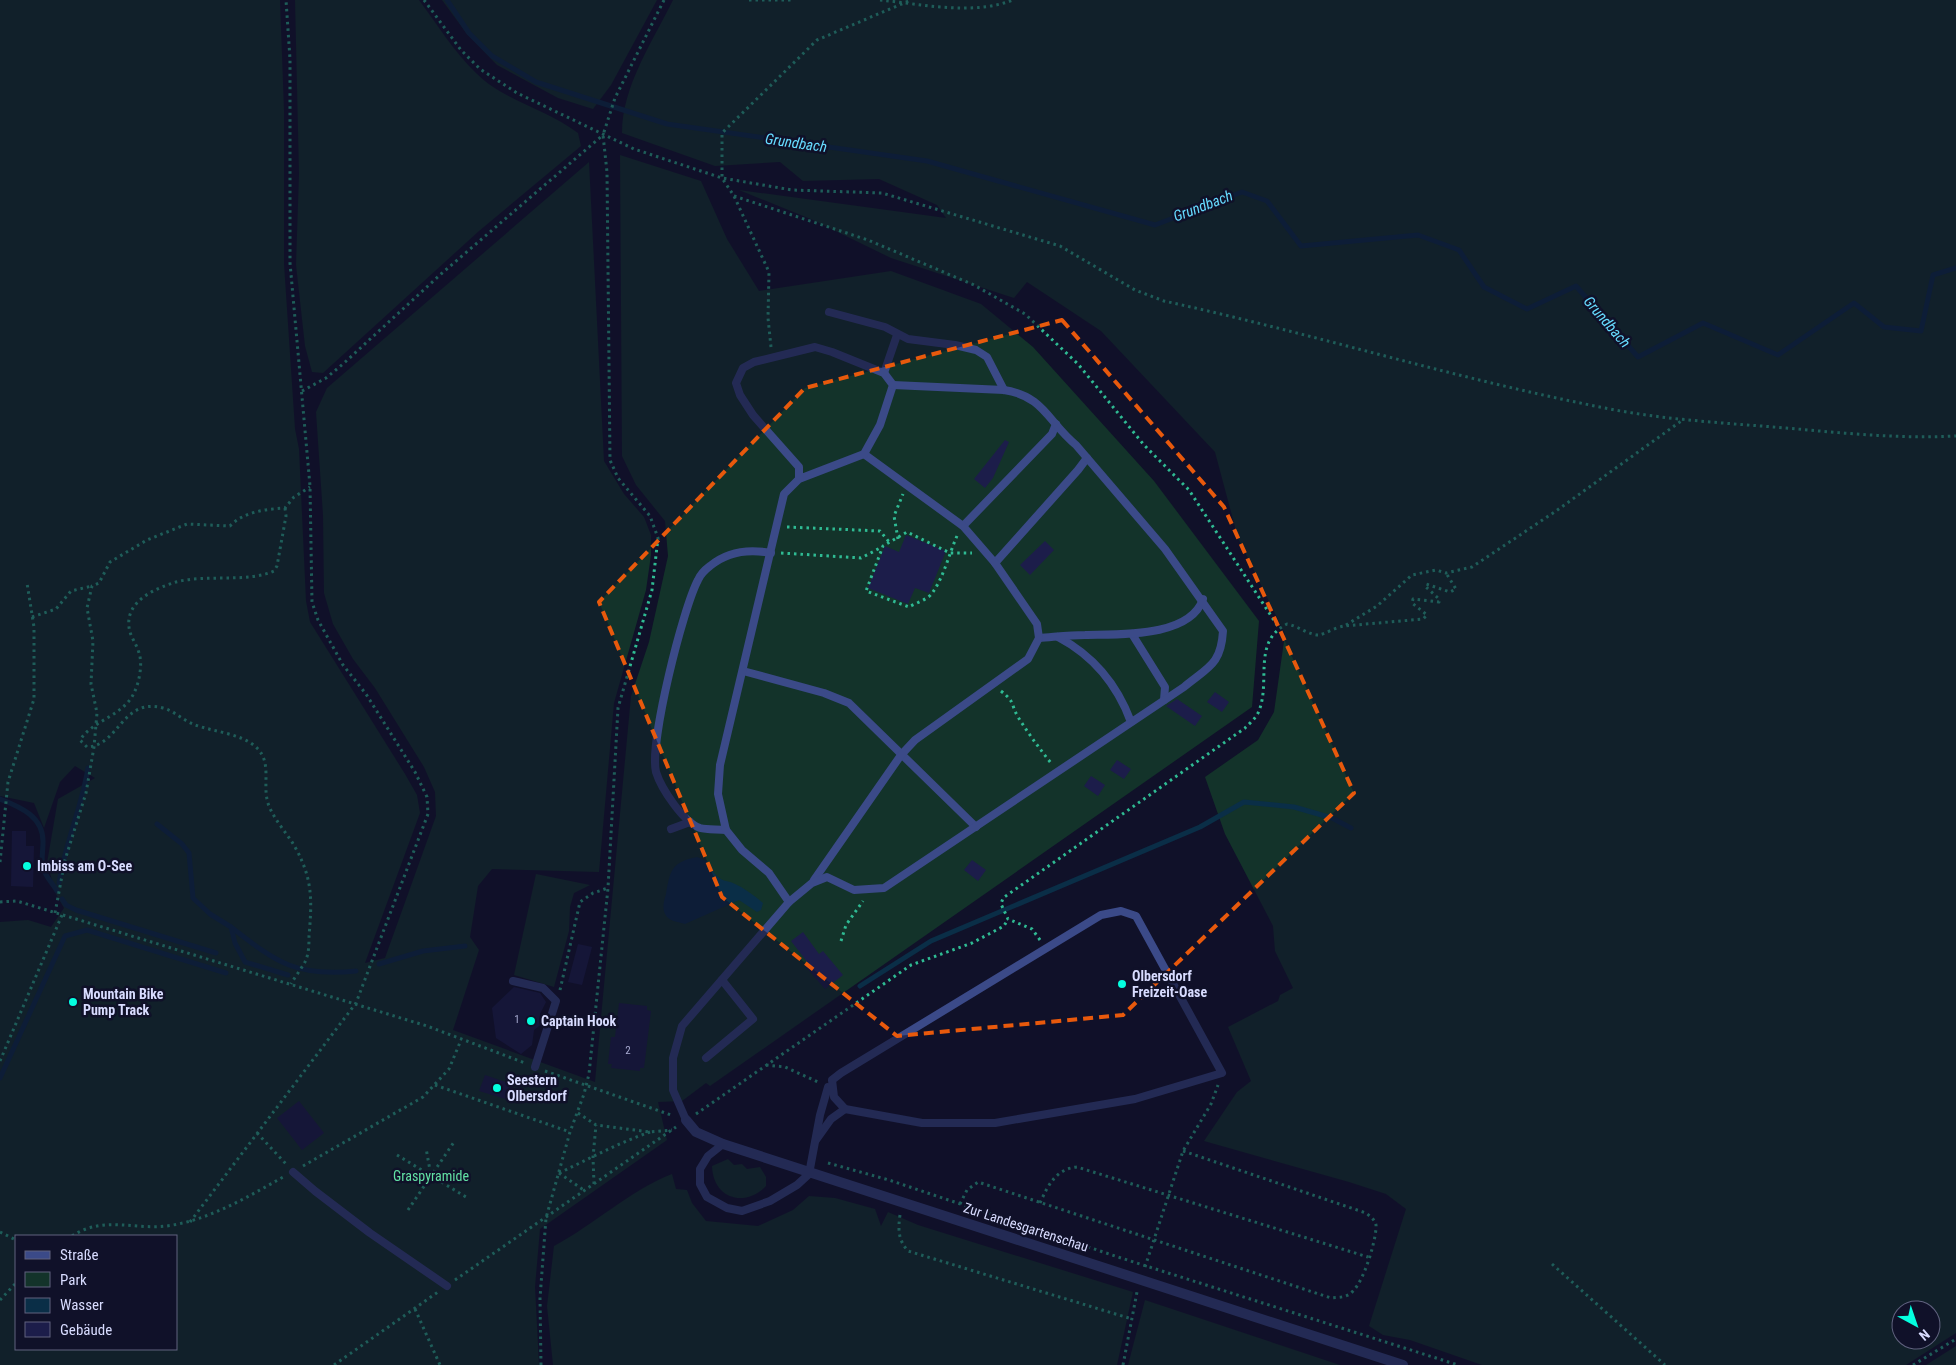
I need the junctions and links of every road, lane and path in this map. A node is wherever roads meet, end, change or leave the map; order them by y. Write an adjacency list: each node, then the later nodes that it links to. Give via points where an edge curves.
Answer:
1 (286, 0): 19 (path, via 290,59 290,263)
2 (424, 0): 10 (path, via 461,50 480,69 517,93)
3 (664, 0): 10 (path, via 615,98)
4 (749, 0): 5 (path)
5 (794, 0)
6 (880, 0): 9 (path)
7 (911, 0): 9 (path)
8 (1013, 0): 9 (path, via 999,5 952,8)
9 (905, 2): 11 (path, via 817,40 722,132)
10 (604, 135): 11 (path, via 634,149); 19 (path, via 441,274 343,364); 61 (path, via 610,460 618,478 650,516 658,538 652,590 618,708)
11 (722, 178): 12 (path); 20 (path, via 792,190 882,193 1060,246 1135,290 1164,301 1524,391 1607,409)
12 (734, 196): 15 (path, via 770,272 768,318); 43 (path, via 868,240 974,285 1026,314 1078,364 1144,444 1188,490)
13 (830, 312): 14 (lane, via 868,321)
14 (897, 335): 16 (lane); 18 (lane, via 976,350 987,357)
15 (772, 357): 16 (lane, via 815,348); 25 (lane, via 743,368 736,383 753,416 798,467)
16 (884, 373): 17 (lane)
17 (893, 385): 18 (lane); 23 (lane, via 880,425)
18 (1004, 390): 21 (lane, via 1018,392 1036,401)
19 (302, 392): 27 (path)
20 (1684, 419): 22 (path, via 1840,433); 37 (path, via 1472,567)
21 (1056, 424): 24 (lane); 29 (lane, via 1052,434)
22 (1956, 436)
23 (864, 454): 25 (lane); 26 (lane)
24 (1087, 458): 36 (lane); 40 (lane)
25 (799, 479): 30 (lane, via 784,494)
26 (906, 484): 29 (lane); 31 (path, via 894,516)
27 (310, 486): 28 (path); 74 (path, via 312,602 318,620 343,665 366,694 415,772 427,797 428,814)
28 (285, 508): 39 (path, via 269,508 237,518 230,526 187,524 110,562 99,582); 51 (path, via 274,571 254,576 218,576 177,582 143,597 132,608 128,618 129,630 140,653 137,686 125,706)
29 (963, 526): 35 (path); 36 (lane)
30 (777, 527): 32 (path, via 880,531); 34 (lane)
31 (898, 539): 32 (path); 35 (path, via 907,532)
32 (890, 543): 33 (path)
33 (882, 546): 34 (path, via 861,558); 35 (path, via 866,591 909,607 932,594)
34 (771, 553): 47 (lane); 55 (lane, via 756,550 736,552 711,565 698,579 678,636 658,729 656,771 666,794)
35 (950, 553)
36 (995, 563): 46 (lane, via 1037,624)
37 (1446, 573): 42 (path, via 1436,570 1412,575 1363,616); 42 (path, via 1456,589 1450,592 1426,584 1440,602 1413,599 1412,602 1427,615 1423,619)
38 (27, 584): 41 (path)
39 (92, 586): 41 (path, via 71,591 56,609); 51 (path, via 88,613)
40 (1203, 599): 44 (lane, via 1200,608 1178,624); 49 (lane, via 1223,631 1217,661)
41 (32, 617): 59 (path, via 34,699 8,782)
42 (1344, 626): 43 (path, via 1316,635 1296,625 1287,624)
43 (1279, 628): 67 (path, via 1270,636 1266,649 1261,704 1245,728 1003,898 1001,904)
44 (1132, 634): 45 (lane); 49 (lane, via 1166,687)
45 (1057, 637): 46 (lane); 50 (lane, via 1078,648 1102,669 1123,699)
46 (1039, 638): 48 (lane, via 1028,658)
47 (743, 671): 53 (lane, via 849,703); 58 (lane, via 720,765 718,794)
48 (993, 684): 53 (lane, via 915,740); 54 (path, via 1013,701 1016,714)
49 (1164, 700): 50 (lane)
50 (1131, 722): 54 (lane)
51 (96, 726): 52 (path); 52 (path, via 80,740 87,747)
52 (94, 747): 65 (path, via 86,793 65,860); 72 (path, via 110,735 126,716 150,707 164,708 191,724 238,738 255,746 263,755 269,807 295,848 311,889 308,949)
53 (901, 755): 56 (lane); 60 (lane)
54 (1058, 772): 56 (lane)
55 (690, 822): 57 (lane); 58 (lane, via 700,828)
56 (976, 827): 62 (lane, via 884,888)
57 (670, 829)
58 (726, 830): 64 (lane, via 742,850 768,873)
59 (0, 862)
60 (812, 883): 62 (lane, via 827,878 854,890); 64 (lane)
61 (608, 888): 73 (path, via 580,902); 81 (path)
62 (868, 889): 68 (path, via 860,907 846,925)
63 (0, 902): 65 (path, via 16,901)
64 (789, 902): 70 (lane)
65 (55, 912): 66 (path)
66 (62, 915): 72 (path); 76 (path)
67 (1008, 919): 69 (path, via 1032,929); 77 (path, via 1004,926 972,943 911,964)
68 (841, 941)
69 (1046, 948): 79 (lane, via 1102,915 1121,911 1136,916); 83 (lane, via 832,1080 834,1097)
70 (722, 980): 75 (lane, via 753,1019); 85 (lane, via 682,1026 673,1058 673,1090)
71 (513, 981): 73 (lane, via 542,988)
72 (291, 984): 74 (path)
73 (556, 1001): 78 (lane)
74 (356, 1003): 80 (path, via 461,1040 449,1069); 88 (path)
75 (706, 1058)
76 (0, 1061)
77 (765, 1065): 82 (path, via 785,1067); 85 (path)
78 (535, 1067)
79 (1222, 1073): 83 (lane, via 1135,1099 995,1124 922,1123); 95 (path, via 1211,1104)
80 (435, 1085): 89 (path); 99 (path, via 405,1109)
81 (586, 1085): 84 (path); 85 (path)
82 (828, 1087): 92 (lane)
83 (845, 1109): 92 (lane, via 831,1119)
84 (578, 1113): 86 (path); 89 (path)
85 (686, 1120): 87 (path); 93 (street, Zur Landesgartenschau, via 696,1132)
86 (596, 1125): 90 (path); 97 (path)
87 (673, 1130): 90 (path); 104 (path)
88 (258, 1132): 99 (path); 113 (path)
89 (570, 1132): 100 (path)
90 (650, 1132): 97 (path, via 619,1142)
91 (454, 1142): 102 (path)
92 (814, 1143): 98 (lane)
93 (723, 1144): 101 (street, Zur Landesgartenschau); 101 (lane, via 703,1162 699,1177 708,1197 727,1208 742,1211 770,1201 797,1186)
94 (426, 1148): 102 (path)
95 (1183, 1151): 106 (path); 118 (path, via 1366,1213 1377,1227)
96 (396, 1155): 102 (path)
97 (593, 1157): 100 (path); 104 (path)
98 (812, 1158): 101 (lane); 110 (path)
99 (293, 1172): 113 (path, via 232,1205); 123 (lane, via 370,1233)
100 (558, 1173): 105 (path); 112 (path)
101 (809, 1174): 108 (street, Zur Landesgartenschau)
102 (431, 1176): 103 (path); 107 (path); 111 (path)
103 (402, 1182)
104 (594, 1184): 105 (path)
105 (585, 1191): 112 (path)
106 (1168, 1196): 109 (path, via 1077,1167 1066,1168 1054,1177); 116 (path); 118 (path)
107 (466, 1197)
108 (902, 1202): 121 (street, Zur Landesgartenschau); 126 (path, via 898,1228 901,1243 908,1251)
109 (1040, 1203): 110 (path, via 978,1182 967,1190); 116 (path)
110 (960, 1204): 120 (path)
111 (408, 1210)
112 (546, 1218): 129 (path, via 540,1298)
113 (190, 1222): 115 (path, via 146,1227 119,1223 99,1225)
114 (0, 1232): 117 (path)
115 (74, 1235)
116 (1154, 1238): 118 (path, via 1331,1298 1352,1293 1362,1280); 120 (path)
117 (15, 1240)
118 (1368, 1257)
119 (1552, 1264): 133 (path)
120 (1146, 1265): 121 (path); 132 (path)
121 (1141, 1279): 126 (path); 131 (street, Zur Landesgartenschau)
122 (15, 1284): 124 (path)
123 (448, 1286)
124 (0, 1300)
125 (415, 1309): 128 (path)
126 (1132, 1319): 130 (path)
127 (1956, 1339): 134 (path)
128 (440, 1365)
129 (541, 1365)
130 (1123, 1365)
131 (1403, 1365)
132 (1458, 1365)
133 (1665, 1365)
134 (1913, 1365)

